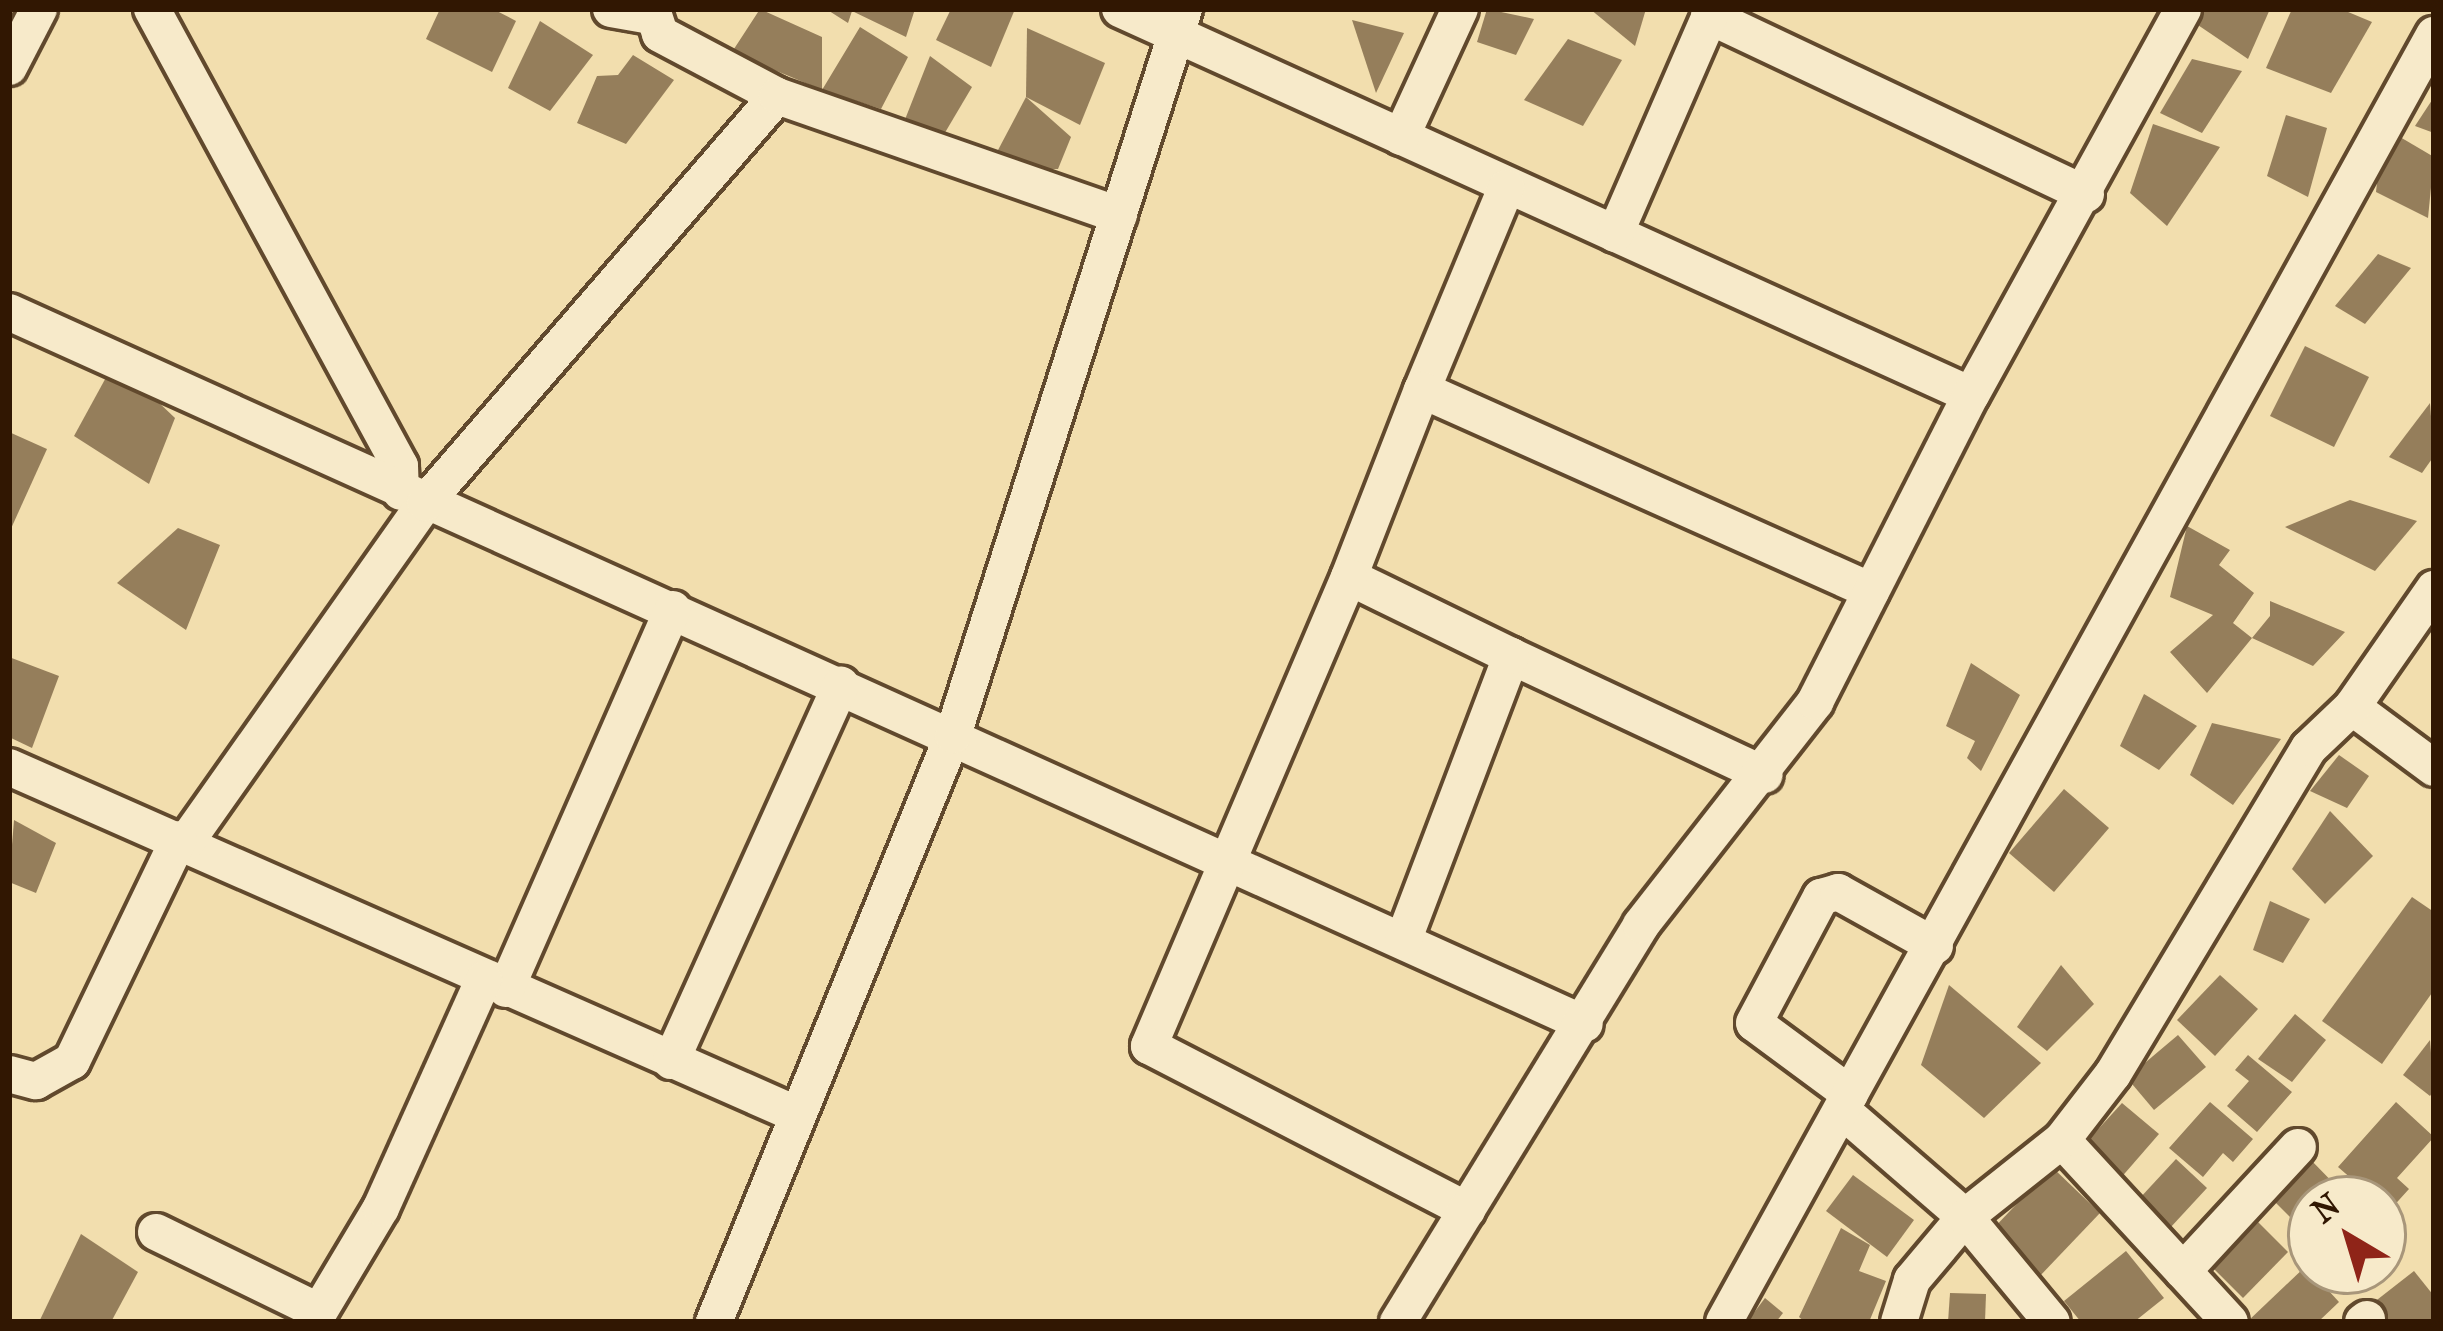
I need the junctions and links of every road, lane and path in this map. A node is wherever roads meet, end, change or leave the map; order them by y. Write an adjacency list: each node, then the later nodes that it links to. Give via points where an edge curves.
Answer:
1 (39, 9): 11 (street)
2 (611, 9): 6 (street)
3 (1120, 9): 9 (street)
4 (1460, 9): 13 (street)
5 (2183, 9): 15 (street)
6 (651, 12): 12 (street, via 660,34)
7 (161, 13): 21 (street)
8 (1711, 13): 15 (street); 17 (street)
9 (1180, 22): 13 (street); 16 (street)
10 (2434, 35): 36 (street)
11 (9, 67)
12 (777, 96): 16 (street); 21 (street)
13 (1401, 137): 14 (street)
14 (1506, 188): 17 (street); 19 (street)
15 (2086, 194): 20 (street)
16 (1119, 215): 29 (street)
17 (1615, 234): 20 (street)
18 (9, 312): 21 (street)
19 (1422, 390): 22 (street); 24 (street)
20 (1971, 395): 24 (street)
21 (413, 498): 25 (street); 33 (street)
22 (1349, 577): 26 (street); 34 (street)
23 (2434, 589): 28 (street)
24 (1871, 591): 32 (street, via 1815,702)
25 (673, 610): 27 (street); 37 (street)
26 (1511, 656): 32 (street); 35 (street)
27 (841, 685): 29 (street); 39 (street)
28 (2352, 707): 31 (street); 43 (street, via 2309,748 2189,954)
29 (952, 735): 34 (street); 42 (street)
30 (9, 767): 33 (street)
31 (2434, 767)
32 (1765, 775): 38 (street, via 1641,925)
33 (182, 841): 37 (street); 40 (street, via 72,1061 36,1082)
34 (1230, 861): 35 (street); 45 (street, via 1149,1046)
35 (1403, 940): 38 (street)
36 (1935, 946): 41 (street); 41 (street, via 1838,892 1821,897 1754,1023)
37 (495, 984): 39 (street); 49 (street, via 381,1208)
38 (1585, 1024): 45 (street)
39 (671, 1060): 42 (street)
40 (9, 1074)
41 (1848, 1104): 46 (street); 52 (street)
42 (798, 1115): 50 (street)
43 (2062, 1140): 46 (street); 48 (street)
44 (2298, 1147): 48 (street)
45 (1467, 1210): 51 (street)
46 (1965, 1217): 53 (street, via 1912,1280); 54 (street)
47 (156, 1232): 49 (street)
48 (2183, 1271): 55 (street)
49 (315, 1317)
50 (714, 1322)
51 (1399, 1322)
52 (1724, 1322)
53 (1899, 1322)
54 (2052, 1322)
55 (2230, 1322)

